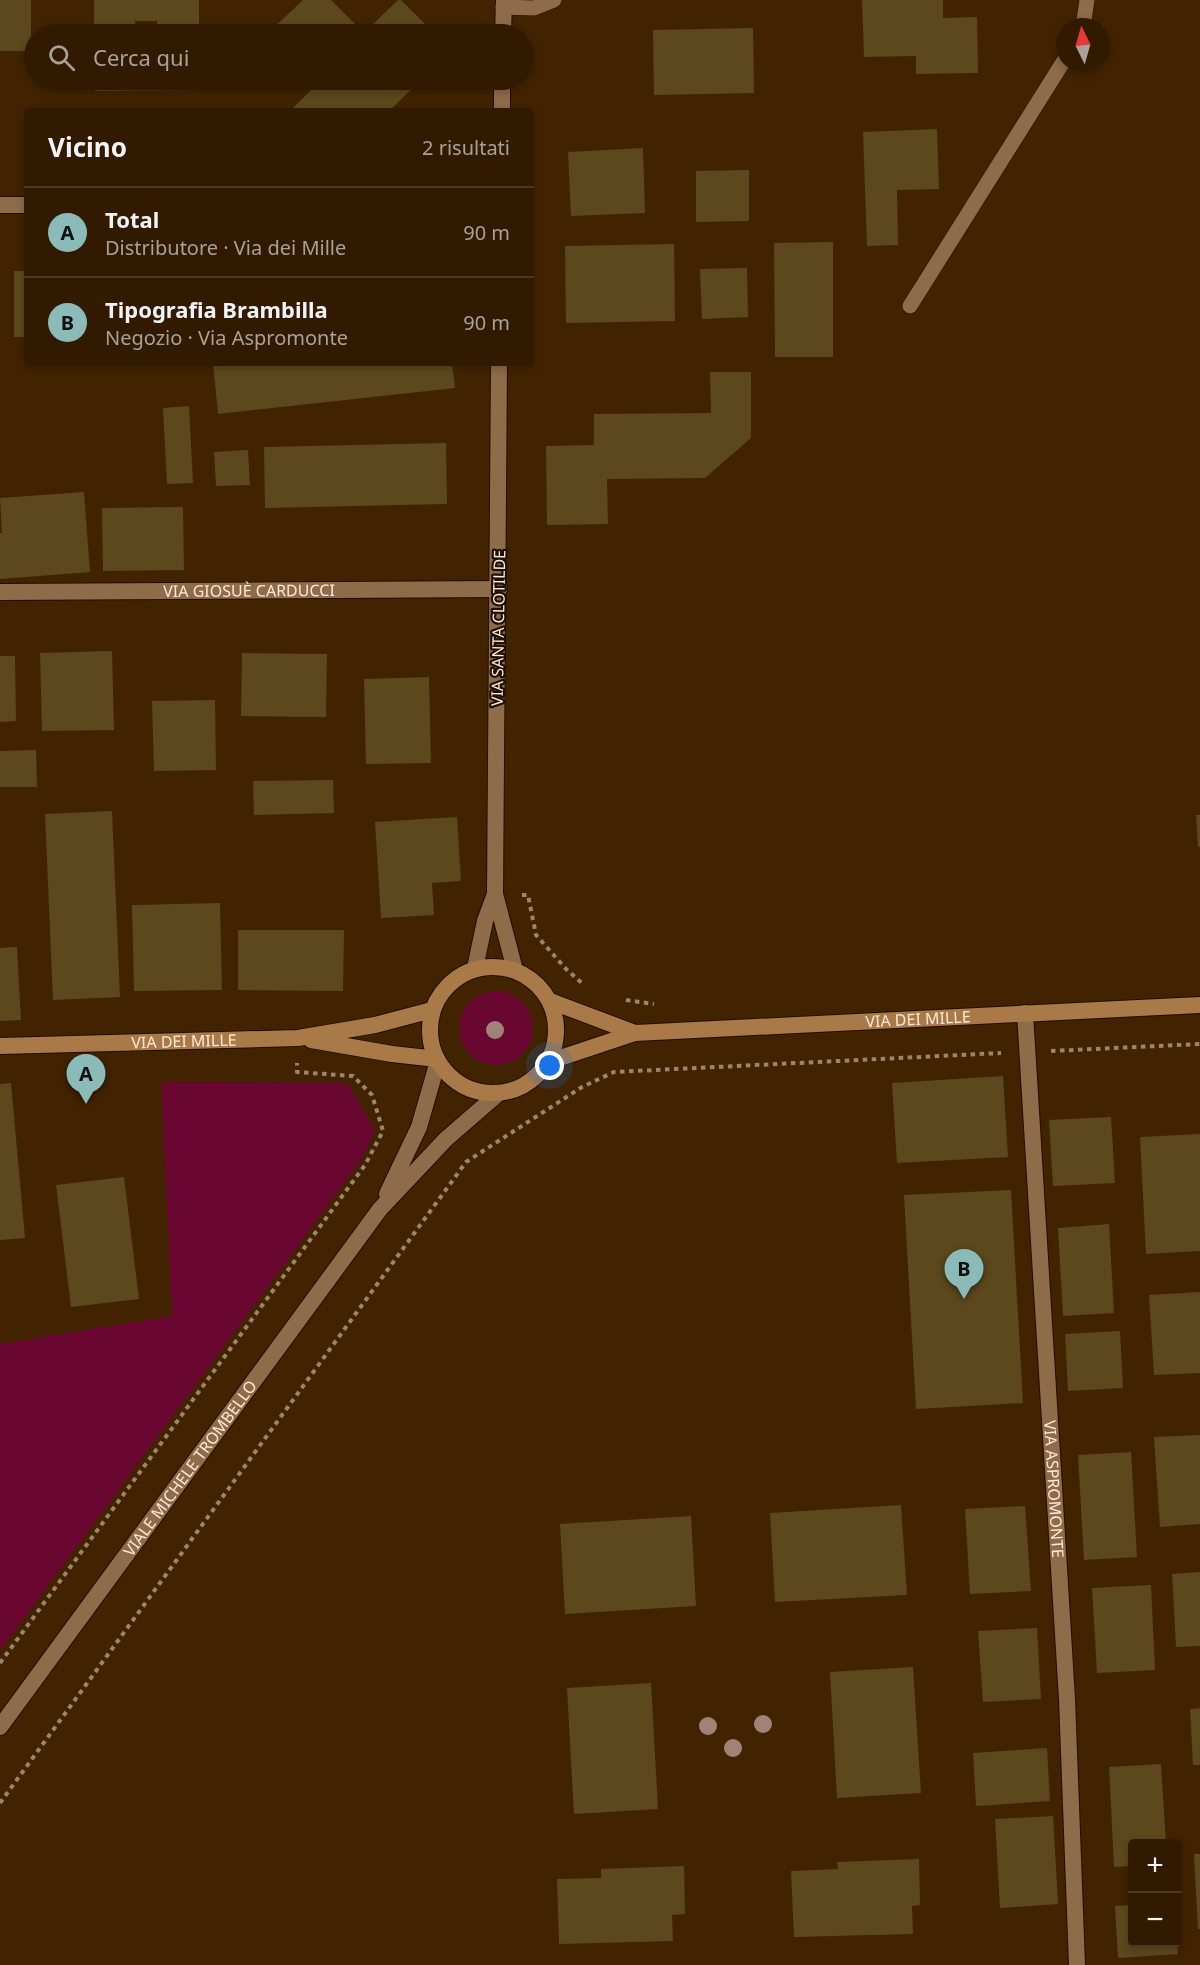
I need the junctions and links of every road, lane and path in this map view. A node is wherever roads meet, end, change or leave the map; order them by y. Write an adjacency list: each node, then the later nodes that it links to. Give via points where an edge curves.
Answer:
1 (554, 0): 3 (lane, via 534,8)
2 (1087, 0): 4 (lane)
3 (503, 4): 5 (street)
4 (1084, 18)
5 (503, 24)
6 (1056, 72): 11 (lane)
7 (502, 90): 8 (street)
8 (502, 108)
9 (0, 205): 10 (street)
10 (24, 205)
11 (910, 306)
12 (499, 366): 13 (street, VIA SANTA CLOTILDE)
13 (499, 589): 14 (street, VIA GIOSUÈ CARDUCCI); 15 (street, VIA SANTA CLOTILDE)
14 (0, 592)
15 (495, 894): 16 (street, VIA SANTA CLOTILDE); 17 (street, VIA SANTA CLOTILDE); 18 (path, via 528,895 536,935)
16 (475, 968): 17 (main road); 23 (main road, via 456,977)
17 (515, 970): 20 (main road, via 536,982)
18 (589, 989)
19 (620, 999): 21 (path)
20 (550, 1001): 25 (main road, VIA DEI MILLE); 31 (main road, via 556,1021 555,1042)
21 (654, 1004)
22 (1200, 1005): 24 (main road, VIA DEI MILLE)
23 (432, 1010): 26 (main road, VIA DEI MILLE, via 375,1025); 30 (main road, via 429,1035)
24 (1025, 1013): 25 (main road, VIA DEI MILLE); 29 (street, VIA ASPROMONTE)
25 (635, 1033): 31 (main road, VIA DEI MILLE)
26 (298, 1038): 28 (main road, VIA DEI MILLE); 30 (main road, VIA DEI MILLE); 34 (path, via 297,1072 352,1076 372,1095 383,1131 365,1165)
27 (1200, 1044): 29 (path)
28 (0, 1046)
29 (1027, 1052): 36 (path, via 614,1072 582,1087 466,1162); 37 (street, VIA ASPROMONTE, via 1067,1699)
30 (437, 1060): 32 (main road, via 464,1086); 33 (street, VIALE MICHELE TROMBELLO, via 418,1127)
31 (548, 1062): 32 (main road, via 518,1088)
32 (499, 1093): 33 (street, VIALE MICHELE TROMBELLO, via 446,1139)
33 (380, 1209): 35 (street, VIALE MICHELE TROMBELLO)
34 (0, 1663)
35 (0, 1727)
36 (0, 1803)
37 (1077, 1965)

